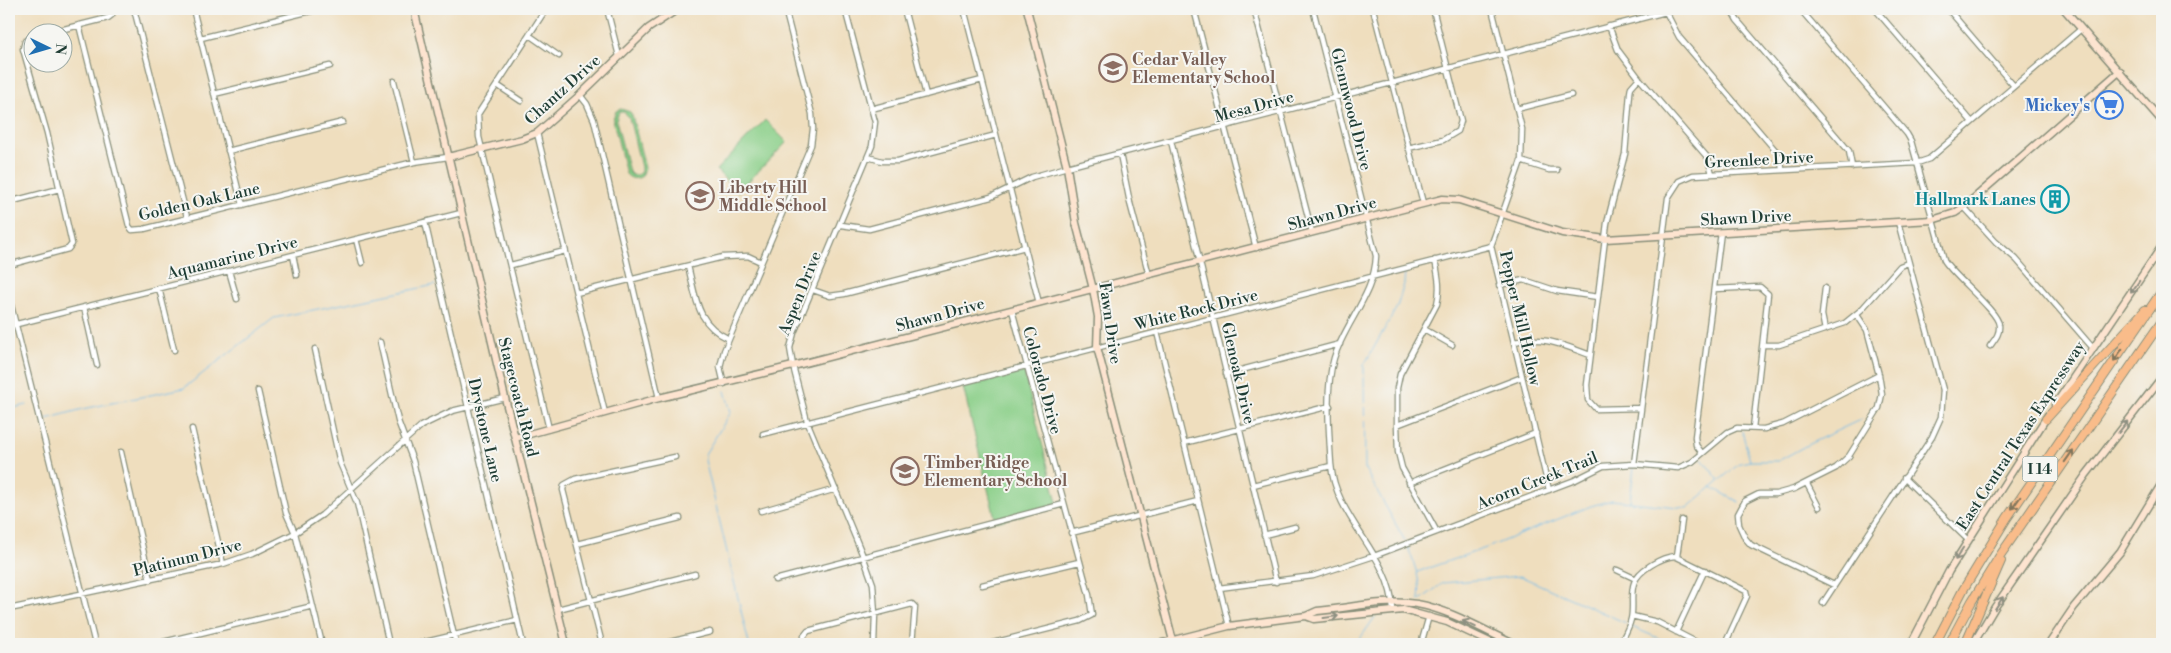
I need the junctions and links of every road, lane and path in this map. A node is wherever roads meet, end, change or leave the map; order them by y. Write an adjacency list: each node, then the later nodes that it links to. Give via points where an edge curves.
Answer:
1 (113, 9): 28 (street, via 108,18)
2 (134, 9): 85 (street)
3 (193, 9): 33 (street)
4 (414, 9): 68 (street, Stagecoach Road)
5 (546, 9): 32 (street)
6 (607, 9): 36 (street)
7 (678, 9): 26 (street, Chantz Drive)
8 (785, 9): 103 (street, via 813,129 811,145)
9 (845, 9): 53 (street, Aspen Drive)
10 (904, 9): 48 (street)
11 (964, 9): 42 (street)
12 (1027, 9): 72 (street, Fawn Drive)
13 (1194, 9): 59 (street)
14 (1254, 9): 55 (street)
15 (1313, 9): 51 (street, Glennwood Drive)
16 (1373, 9): 44 (street)
17 (1432, 9): 38 (street)
18 (1492, 9): 34 (street, Pepper Mill Hollow)
19 (1677, 9): 27 (street, Mesa Drive)
20 (1731, 9): 73 (street, via 1849,151)
21 (1800, 9): 71 (street, via 1907,134)
22 (1874, 9): 58 (street)
23 (1948, 9): 46 (street)
24 (2064, 9): 31 (street)
25 (315, 10): 33 (street)
26 (668, 12): 36 (street, Chantz Drive)
27 (1666, 12): 29 (street, Mesa Drive); 75 (street, via 1679,37 1776,151)
28 (79, 25): 30 (street); 85 (street, Golden Oak Lane, via 129,226 132,230 144,229)
29 (1609, 26): 34 (street, Mesa Drive); 41 (street, via 1618,50)
30 (72, 27)
31 (2081, 28): 39 (street); 46 (street, Greenlee Drive)
32 (529, 35): 35 (street); 45 (street)
33 (201, 38): 47 (street)
34 (1504, 54): 38 (street, Mesa Drive); 54 (street, Pepper Mill Hollow)
35 (560, 56)
36 (620, 56): 49 (street, Chantz Drive)
37 (330, 66): 47 (street)
38 (1448, 69): 44 (street, Mesa Drive); 64 (street, via 1461,120 1458,132 1443,140)
39 (2120, 71): 56 (street); 82 (street, Shawn Drive)
40 (30, 72): 78 (street)
41 (1639, 78): 76 (street, via 1708,158); 95 (street, via 1631,87 1623,164)
42 (982, 80): 48 (street); 61 (street)
43 (394, 81): 70 (street)
44 (1392, 83): 51 (street, Mesa Drive); 64 (street)
45 (497, 85): 52 (street); 63 (street, via 478,114 479,138)
46 (2014, 86): 58 (street, Greenlee Drive)
47 (214, 94): 65 (street)
48 (926, 94): 53 (street)
49 (580, 95): 60 (street, Chantz Drive); 114 (street, via 594,120)
50 (1571, 95): 54 (street)
51 (1336, 97): 55 (street, Mesa Drive); 86 (street, Glennwood Drive)
52 (521, 101)
53 (871, 108): 67 (street, Aspen Drive, via 875,136)
54 (1517, 109): 69 (street, Pepper Mill Hollow, via 1522,138)
55 (1280, 111): 59 (street, Mesa Drive); 91 (street)
56 (2162, 121)
57 (343, 122): 65 (street)
58 (1972, 122): 71 (street, Greenlee Drive, via 1934,155)
59 (1225, 127): 62 (street, Mesa Drive); 99 (street)
60 (537, 133): 63 (street, Chantz Drive, via 522,140); 100 (street)
61 (996, 136): 67 (street, via 898,161 882,161); 77 (street)
62 (1171, 141): 66 (street, Mesa Drive); 104 (street, Glenoak Drive)
63 (483, 148): 68 (street, Chantz Drive); 108 (street)
64 (1408, 148): 80 (street)
65 (228, 151): 81 (street)
66 (1120, 154): 72 (street, Mesa Drive); 111 (street)
67 (868, 156): 90 (street, Aspen Drive)
68 (448, 157): 70 (street, Golden Oak Lane); 83 (street, Stagecoach Road)
69 (1521, 161): 74 (street); 84 (street, Pepper Mill Hollow)
70 (414, 162): 81 (street, Golden Oak Lane)
71 (1917, 163): 73 (street, Greenlee Drive); 87 (street)
72 (1067, 167): 77 (street, Mesa Drive, via 1032,177); 120 (street, Fawn Drive, via 1076,223)
73 (1852, 167): 75 (street, Greenlee Drive)
74 (1557, 170)
75 (1782, 170): 76 (street, Greenlee Drive)
76 (1712, 174): 93 (street, Greenlee Drive, via 1693,175 1674,186 1668,198)
77 (1010, 188): 90 (street, Mesa Drive, via 991,197 869,229); 98 (street)
78 (59, 189): 79 (street); 107 (street, via 71,247)
79 (9, 202)
80 (1423, 203): 84 (street, Shawn Drive, via 1459,200); 86 (street, Shawn Drive)
81 (242, 205): 85 (street, Golden Oak Lane)
82 (1964, 206): 87 (street, Shawn Drive, via 1955,213); 146 (street, via 2016,259)
83 (461, 212): 88 (street, Aquamarine Drive); 159 (street, Stagecoach Road)
84 (1502, 215): 95 (street, Shawn Drive, via 1562,233); 96 (street, Pepper Mill Hollow)
85 (188, 217)
86 (1367, 218): 91 (street, Shawn Drive); 113 (street, Glennwood Drive, via 1376,256)
87 (1932, 220): 89 (street, Shawn Drive); 144 (street, via 1948,267 1998,321 1999,332)
88 (425, 222): 94 (street, Aquamarine Drive); 162 (street, Drystone Lane)
89 (1898, 222): 92 (street, Shawn Drive); 105 (street)
90 (841, 225): 119 (street, Aspen Drive)
91 (1312, 232): 99 (street, Shawn Drive)
92 (1721, 232): 93 (street, Shawn Drive); 117 (street)
93 (1663, 235): 95 (street, Shawn Drive); 163 (street, Greenlee Drive)
94 (356, 239): 101 (street, Aquamarine Drive); 106 (street)
95 (1605, 239): 123 (street)
96 (1491, 246): 102 (street, White Rock Drive); 115 (street, Pepper Mill Hollow)
97 (2162, 246): 146 (street, East Central Texas Expressway, one-way to 146)
98 (1025, 247): 119 (street, via 844,294 830,296); 127 (street)
99 (1256, 248): 104 (street, Shawn Drive)
100 (566, 251): 108 (street); 122 (street)
101 (293, 255): 110 (street, Aquamarine Drive); 112 (street)
102 (1435, 260): 113 (street, White Rock Drive); 135 (street, via 1439,297)
103 (761, 262): 109 (street, via 739,255); 138 (street)
104 (1200, 262): 111 (street, Shawn Drive); 131 (street, Glenoak Drive)
105 (1908, 263): 130 (street, via 1900,266); 182 (street, via 1943,399 1937,427)
106 (362, 264)
107 (9, 265)
108 (511, 265): 170 (street)
109 (688, 266): 114 (street); 138 (street, via 703,318 718,334)
110 (229, 271): 116 (street, Aquamarine Drive); 125 (street)
111 (1149, 275): 120 (street, Shawn Drive)
112 (297, 276)
113 (1374, 277): 131 (street, White Rock Drive); 141 (street, Glennwood Drive)
114 (632, 279): 122 (street); 160 (street)
115 (1499, 285): 123 (street, via 1524,280 1557,291); 140 (street, Pepper Mill Hollow)
116 (159, 288): 128 (street, Aquamarine Drive); 148 (street)
117 (1714, 288): 143 (street, via 1765,289 1768,299); 178 (street, via 1695,437)
118 (1825, 288): 136 (street, via 1822,315)
119 (813, 290): 152 (street, Aspen Drive, via 792,341)
120 (1094, 290): 127 (street, Shawn Drive); 145 (street, Fawn Drive, via 1098,317)
121 (2162, 291): 126 (highway, I 14)
122 (576, 293): 164 (street)
123 (1598, 297): 149 (street)
124 (9, 298): 133 (street)
125 (237, 299)
126 (2156, 300): 165 (highway); 260 (highway, I 14, one-way to 260, via 1998,531 1962,590)
127 (1039, 303): 129 (street, Shawn Drive)
128 (84, 307): 133 (street, Aquamarine Drive); 150 (street)
129 (1012, 310): 151 (street, Colorado Drive); 152 (street, Shawn Drive)
130 (1856, 315): 136 (street); 154 (street, via 1866,330)
131 (1213, 317): 137 (street, White Rock Drive); 153 (street, Glenoak Drive)
132 (2162, 321): 204 (highway, I 14, one-way to 132)
133 (15, 324): 134 (street, Aquamarine Drive); 220 (street)
134 (9, 326)
135 (1424, 328): 142 (street); 167 (street, via 1400,374)
136 (1825, 330): 143 (street, via 1779,345)
137 (1157, 332): 145 (street, White Rock Drive); 176 (street)
138 (729, 339): 157 (street, via 721,360)
139 (380, 342): 175 (street)
140 (1514, 342): 149 (street, via 1542,339); 155 (street, Pepper Mill Hollow)
141 (1340, 344): 153 (street); 161 (street, Glennwood Drive, via 1331,370)
142 (1452, 345)
143 (1763, 345): 168 (street)
144 (1990, 346)
145 (1097, 347): 151 (street, White Rock Drive); 194 (street, Fawn Drive)
146 (2092, 347): 165 (street, East Central Texas Expressway)
147 (315, 349): 188 (street, via 340,463)
148 (174, 350)
149 (1590, 355): 163 (street, via 1587,385 1591,406 1596,409)
150 (98, 365)
151 (1027, 365): 166 (street, White Rock Drive); 191 (street, Colorado Drive)
152 (793, 366): 157 (street, Shawn Drive); 166 (street, Aspen Drive)
153 (1226, 374): 171 (street, Glenoak Drive)
154 (1879, 375): 168 (street, Acorn Creek Trail, via 1783,424); 185 (street, via 1881,401 1867,430 1843,462)
155 (1522, 377): 167 (street); 172 (street, Pepper Mill Hollow)
156 (2162, 377): 263 (street, one-way to 156, via 2086,475)
157 (724, 384): 160 (street, Shawn Drive)
158 (258, 391): 199 (street, via 286,513)
159 (505, 398): 162 (street, Platinum Drive); 174 (street, Stagecoach Road)
160 (659, 398): 164 (street, Shawn Drive)
161 (1330, 406): 171 (street); 181 (street, Glennwood Drive)
162 (468, 408): 175 (street, Platinum Drive, via 452,411 421,426); 230 (street, Drystone Lane)
163 (1641, 408): 180 (street, Greenlee Drive)
164 (605, 413): 170 (street, Shawn Drive)
165 (2046, 419): 202 (street, East Central Texas Expressway)
166 (807, 421): 173 (street, White Rock Drive); 187 (street, Aspen Drive)
167 (1397, 425): 183 (street, via 1399,458)
168 (1753, 428): 178 (street, Acorn Creek Trail, via 1736,428)
169 (192, 429): 209 (street)
170 (549, 429): 174 (street, Shawn Drive)
171 (1240, 429): 176 (street); 186 (street, Glenoak Drive)
172 (1536, 433): 183 (street); 189 (street, Pepper Mill Hollow)
173 (762, 434)
174 (515, 438): 226 (street, Stagecoach Road)
175 (405, 440): 188 (street, Platinum Drive); 234 (street, via 413,461)
176 (1184, 443): 190 (street)
177 (121, 452): 214 (street)
178 (1702, 453): 180 (street, Acorn Creek Trail, via 1678,468)
179 (675, 456): 203 (street, via 567,481 563,490)
180 (1634, 464): 189 (street, Acorn Creek Trail, via 1603,466)
181 (1332, 466): 186 (street); 206 (street, Glennwood Drive, via 1336,489)
182 (1904, 478): 202 (street); 218 (street)
183 (1408, 483): 198 (street)
184 (2162, 483): 264 (street, via 2120,552 2074,607)
185 (1806, 484): 192 (street); 218 (street, via 1776,494 1752,496 1741,507 1739,525 1751,545)
186 (1253, 485): 201 (street, Glenoak Drive)
187 (836, 489): 193 (street); 205 (street, Aspen Drive)
188 (350, 490): 199 (street, Platinum Drive); 241 (street, via 356,503)
189 (1549, 490): 198 (street, Acorn Creek Trail)
190 (1198, 501): 194 (street); 219 (street)
191 (1064, 504): 200 (street, Colorado Drive); 205 (street)
192 (1819, 507)
193 (761, 511)
194 (1140, 515): 200 (street); 236 (street, Fawn Drive)
195 (680, 518): 203 (street)
196 (1682, 520): 207 (street)
197 (1295, 527): 201 (street)
198 (1437, 532): 206 (street, Acorn Creek Trail)
199 (295, 533): 209 (street, Platinum Drive); 223 (street)
200 (1071, 533): 208 (street, Colorado Drive)
201 (1264, 535): 216 (street, Glenoak Drive)
202 (1968, 540): 259 (street, East Central Texas Expressway, one-way to 259, via 1936,593)
203 (577, 544): 221 (street)
204 (2008, 545): 261 (highway, I 14, via 1984,580); 262 (highway)
205 (863, 556): 215 (street); 227 (street, Aspen Drive, via 873,584)
206 (1374, 556): 216 (street, Acorn Creek Trail, via 1313,576); 224 (street, Glennwood Drive, via 1387,578 1393,594)
207 (1677, 556): 211 (street); 213 (street, via 1664,558)
208 (1079, 562): 217 (street); 251 (street, Colorado Drive, via 1092,615)
209 (223, 564): 214 (street, Platinum Drive)
210 (1617, 570): 213 (street)
211 (1704, 570): 233 (street); 258 (street, via 1747,593)
212 (695, 574): 221 (street)
213 (1636, 579): 229 (street)
214 (150, 580): 220 (street, Platinum Drive)
215 (775, 580)
216 (1276, 582): 219 (street, Acorn Creek Trail)
217 (982, 585)
218 (1834, 585): 222 (street)
219 (1219, 588): 231 (street)
220 (83, 594): 225 (street, Platinum Drive); 238 (street)
221 (591, 601): 226 (street); 246 (street)
222 (1823, 602)
223 (313, 606): 239 (street); 240 (street)
224 (1393, 606): 228 (street); 231 (street, via 1317,611 1306,616); 255 (street, one-way to 224, via 1433,608 1416,604)
225 (9, 609)
226 (558, 609): 245 (street, Stagecoach Road)
227 (875, 614): 248 (street, via 808,631 804,636); 249 (street, Aspen Drive); 250 (street, via 912,604 915,607)
228 (1429, 616): 253 (street); 254 (street)
229 (1632, 616): 233 (street, via 1656,622); 256 (street)
230 (517, 620): 234 (street); 244 (street, Drystone Lane)
231 (1230, 626): 236 (street)
232 (710, 632): 247 (street)
233 (1676, 632): 257 (street)
234 (454, 636): 242 (street); 243 (street)
235 (9, 638): 237 (street)
236 (1173, 640): 252 (street)
237 (10, 644)
238 (94, 644)
239 (155, 644)
240 (322, 644)
241 (389, 644)
242 (417, 644)
243 (456, 644)
244 (523, 644)
245 (566, 644)
246 (602, 644)
247 (662, 644)
248 (805, 644)
249 (874, 644)
250 (912, 644)
251 (989, 644)
252 (1158, 644)
253 (1421, 644)
254 (1494, 644)
255 (1514, 644)
256 (1620, 644)
257 (1700, 644)
258 (1725, 644)
259 (1911, 644)
260 (1935, 644)
261 (1949, 644)
262 (1965, 644)
263 (1973, 644)
264 (2049, 644)

